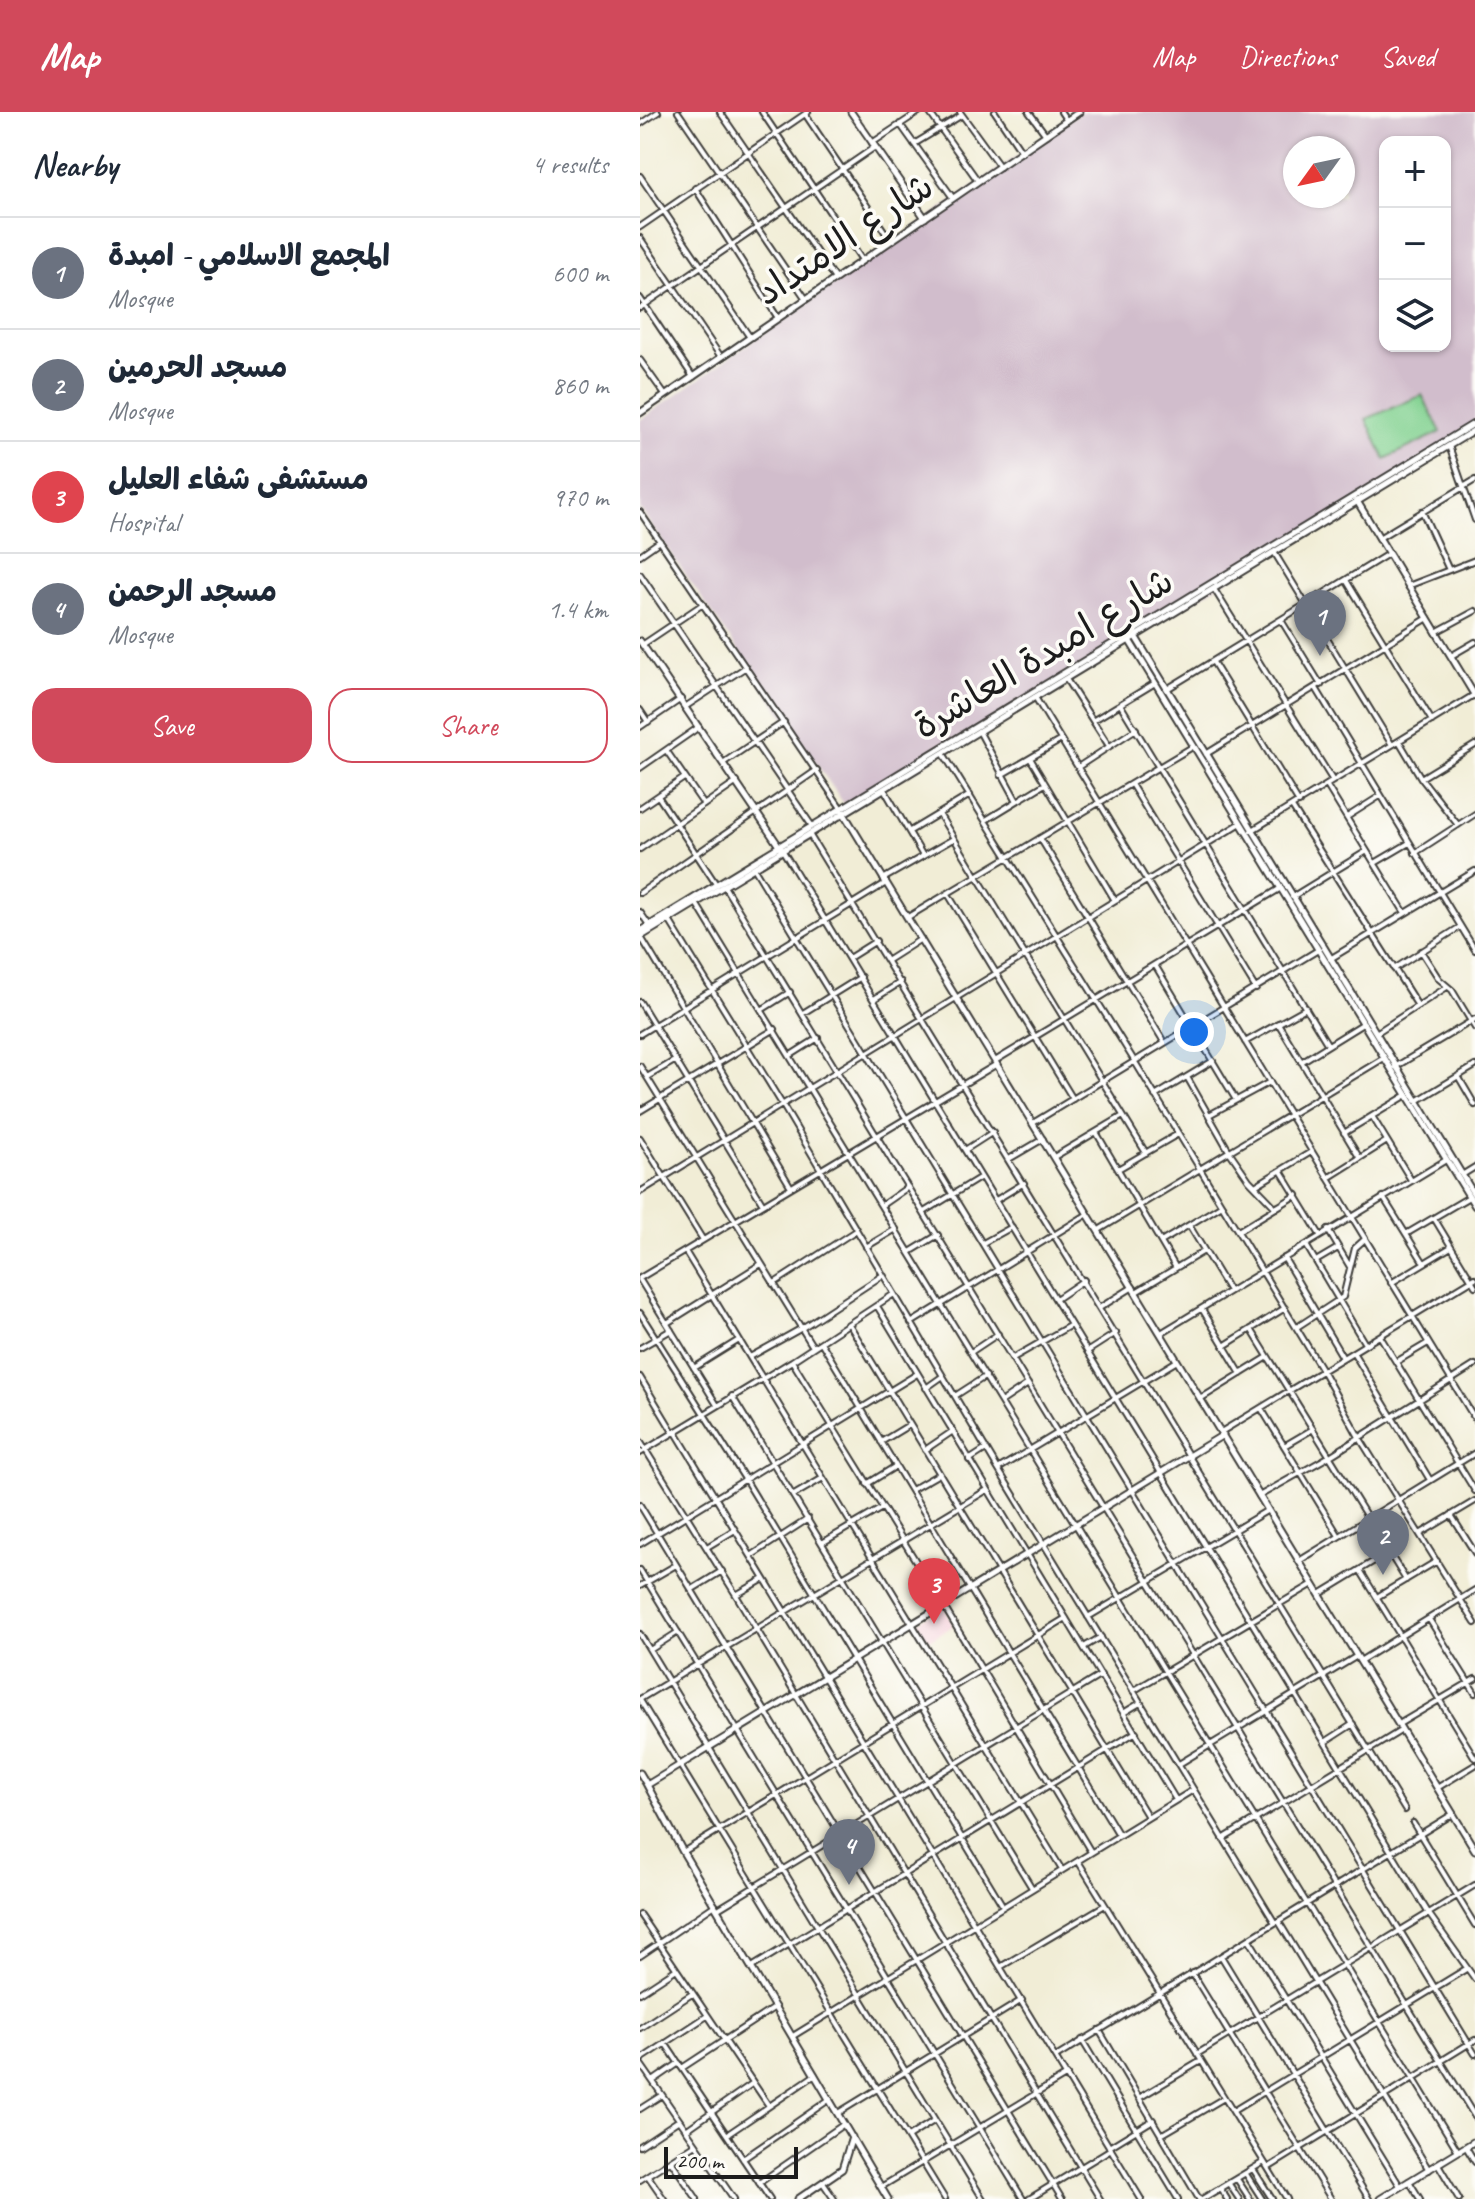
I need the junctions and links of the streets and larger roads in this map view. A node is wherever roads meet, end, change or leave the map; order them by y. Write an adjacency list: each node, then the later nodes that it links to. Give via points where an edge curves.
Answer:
1 (658, 112): 15 (street)
2 (678, 112): 26 (street)
3 (720, 112): 23 (street)
4 (762, 112): 18 (street)
5 (919, 112): 16 (street)
6 (929, 112): 17 (street)
7 (995, 112): 22 (street)
8 (1029, 112): 19 (street)
9 (1061, 112): 14 (street)
10 (1079, 112): 14 (street, شارع الامتداد)
11 (806, 113): 18 (street); 25 (street)
12 (853, 113): 21 (street)
13 (961, 113): 17 (street); 24 (street)
14 (1067, 121): 19 (street, شارع الامتداد)
15 (640, 123)
16 (900, 124): 20 (street); 21 (street)
17 (940, 128): 20 (street); 28 (street)
18 (776, 133): 23 (street); 30 (street)
19 (1046, 135): 22 (street, شارع الامتداد)
20 (914, 144): 31 (street)
21 (874, 145): 25 (street); 34 (street)
22 (1022, 152): 24 (street, شارع الامتداد)
23 (748, 153): 26 (street); 33 (street)
24 (1000, 167): 28 (street, شارع الامتداد)
25 (843, 169): 30 (street); 38 (street)
26 (719, 172): 29 (street); 36 (street)
27 (640, 176): 32 (street)
28 (978, 181): 31 (street, شارع الامتداد)
29 (695, 188): 32 (street); 39 (street)
30 (814, 189): 33 (street); 40 (street)
31 (953, 198): 34 (street, شارع الامتداد)
32 (664, 210): 35 (street); 41 (street)
33 (786, 210): 36 (street); 42 (street)
34 (925, 218): 38 (street, شارع الامتداد)
35 (640, 227)
36 (758, 227): 39 (street); 45 (street)
37 (640, 238): 43 (street)
38 (891, 241): 40 (street, شارع الامتداد)
39 (731, 247): 41 (street); 47 (street)
40 (862, 260): 42 (street, شارع الامتداد)
41 (702, 266): 43 (street); 48 (street)
42 (835, 279): 45 (street, شارع الامتداد)
43 (673, 285): 46 (street); 49 (street)
44 (640, 298): 46 (street)
45 (806, 299): 47 (street, شارع الامتداد)
46 (642, 306): 51 (street)
47 (778, 318): 48 (street, شارع الامتداد)
48 (749, 336): 49 (street, شارع الامتداد)
49 (721, 357): 51 (street, شارع الامتداد)
50 (640, 360): 52 (street)
51 (693, 377): 52 (street, شارع الامتداد)
52 (665, 395): 53 (street, شارع الامتداد)
53 (640, 413)
54 (1475, 423): 59 (street, شارع امبدة العاشرة)
55 (1475, 430): 56 (street, شارع امبدة العاشرة)
56 (1449, 446): 58 (street); 59 (street, شارع امبدة العاشرة)
57 (1475, 480): 58 (street)
58 (1464, 486): 60 (street); 62 (street)
59 (1356, 500): 63 (street); 65 (street, شارع امبدة العاشرة); 81 (street, شارع امبدة العاشرة)
60 (1422, 511): 63 (street); 69 (street)
61 (640, 512): 64 (street)
62 (1475, 520)
63 (1379, 538): 66 (street)
64 (660, 541): 67 (street); 74 (street)
65 (1274, 552): 73 (street, شارع امبدة العاشرة); 75 (street)
66 (1388, 554): 71 (street); 72 (street)
67 (640, 555)
68 (1475, 560): 69 (street)
69 (1449, 570): 72 (street)
70 (640, 574): 79 (street)
71 (1346, 580): 75 (street); 85 (street)
72 (1408, 586): 77 (street)
73 (1214, 589): 81 (street, شارع امبدة العاشرة); 82 (street)
74 (703, 604): 79 (street); 88 (street)
75 (1306, 604): 78 (street); 89 (street)
76 (1475, 611): 80 (street)
77 (1428, 618): 80 (street); 85 (street)
78 (1281, 620): 82 (street); 93 (street)
79 (673, 623): 84 (street); 92 (street)
80 (1436, 632): 86 (street)
81 (1131, 636): 90 (street, شارع امبدة العاشرة); 91 (street); 94 (street); 148 (street, شارع امبدة العاشرة)
82 (1246, 641): 87 (street); 99 (street)
83 (1475, 642): 86 (street)
84 (641, 643): 97 (street)
85 (1385, 646): 89 (street); 103 (street)
86 (1451, 656): 95 (street)
87 (1212, 662): 94 (street); 106 (street)
88 (746, 667): 92 (street); 105 (street)
89 (1346, 670): 93 (street); 117 (street)
90 (1066, 679): 96 (street, شارع امبدة العاشرة); 102 (street)
91 (1155, 683): 98 (street); 116 (street)
92 (717, 686): 100 (street); 113 (street)
93 (1319, 686): 99 (street); 123 (street)
94 (1167, 689): 120 (street)
95 (1475, 695): 103 (street)
96 (1035, 697): 110 (street, شارع امبدة العاشرة); 111 (street)
97 (681, 699): 100 (street); 104 (street)
98 (1120, 704): 102 (street); 109 (street)
99 (1286, 706): 106 (street); 133 (street)
100 (685, 707): 108 (street)
101 (640, 710): 104 (street)
102 (1094, 720): 115 (street)
103 (1432, 721): 112 (street)
104 (648, 722): 107 (street)
105 (784, 722): 113 (street); 127 (street)
106 (1253, 726): 120 (street); 144 (street)
107 (640, 727)
108 (699, 727): 118 (street); 122 (street)
109 (1136, 729): 115 (street); 125 (street)
110 (979, 731): 119 (street, شارع امبدة العاشرة); 129 (street)
111 (1061, 740): 121 (street); 124 (street)
112 (1399, 741): 117 (street); 131 (street)
113 (755, 742): 122 (street); 138 (street)
114 (1475, 745): 131 (street)
115 (1109, 746): 124 (street)
116 (1194, 746): 125 (street); 128 (street)
117 (1392, 746): 123 (street)
118 (666, 750): 126 (street); 130 (street)
119 (943, 753): 137 (street, شارع امبدة العاشرة); 139 (street)
120 (1206, 754): 128 (street)
121 (1030, 758): 129 (street); 134 (street)
122 (723, 763): 132 (street)
123 (1363, 765): 133 (street); 141 (street)
124 (1078, 767): 143 (street)
125 (1159, 767): 135 (street); 164 (street)
126 (640, 768)
127 (817, 770): 138 (street); 148 (street)
128 (1214, 774): 155 (street); 160 (street)
129 (1001, 775): 142 (street)
130 (685, 777): 140 (street); 145 (street)
131 (1421, 778): 157 (street)
132 (737, 782): 145 (street); 149 (street)
133 (1334, 782): 136 (street)
134 (1046, 784): 142 (street); 154 (street)
135 (1131, 784): 143 (street); 173 (street)
136 (1327, 786): 144 (street); 152 (street)
137 (884, 789): 148 (street, شارع امبدة العاشرة); 159 (street)
138 (788, 791): 149 (street); 158 (street)
139 (970, 795): 150 (street); 153 (street)
140 (658, 796): 147 (street); 156 (street)
141 (1380, 796): 152 (street); 165 (street)
142 (1017, 801): 153 (street)
143 (1100, 802): 154 (street); 179 (street)
144 (1299, 803): 146 (street)
145 (704, 805): 156 (street)
146 (1292, 807): 160 (street); 176 (street)
147 (640, 808)
148 (842, 810): 158 (street, شارع امبدة العاشرة); 161 (street, شارع امبدة العاشرة); 180 (street)
149 (758, 812): 167 (street); 170 (street)
150 (939, 814): 159 (street); 163 (street)
151 (1475, 814): 157 (street)
152 (1347, 817): 168 (street)
153 (986, 820): 172 (street)
154 (1068, 820): 162 (street); 188 (street)
155 (1241, 823): 160 (street); 164 (street)
156 (677, 824): 166 (street); 170 (street)
157 (1458, 825): 169 (street)
158 (812, 826): 167 (street, شارع امبدة العاشرة)
159 (910, 831): 171 (street)
160 (1250, 832): 183 (street); 187 (street)
161 (809, 834): 167 (street, شارع امبدة العاشرة); 190 (street)
162 (1040, 838): 172 (street); 194 (street)
163 (953, 839): 171 (street); 178 (street)
164 (1207, 843): 173 (street); 191 (street)
165 (1409, 843): 169 (street); 174 (street)
166 (640, 848)
167 (781, 848): 175 (street, شارع امبدة العاشرة); 181 (street, شارع امبدة العاشرة); 197 (street)
168 (1367, 851): 174 (street); 176 (street)
169 (1415, 853): 184 (street)
170 (697, 854): 181 (street); 185 (street)
171 (923, 856): 180 (street)
172 (1008, 857): 178 (street); 203 (street)
173 (1178, 861): 179 (street); 199 (street)
174 (1375, 863): 193 (street)
175 (754, 868): 182 (street, شارع امبدة العاشرة); 205 (street)
176 (1333, 872): 187 (street); 202 (street)
177 (1474, 873): 184 (street)
178 (976, 877): 186 (street); 212 (street)
179 (1147, 880): 188 (street); 208 (street)
180 (885, 881): 190 (street); 195 (street)
181 (717, 884): 198 (street, شارع امبدة العاشرة)
182 (724, 886): 189 (street, شارع امبدة العاشرة); 213 (street)
183 (1281, 888): 191 (street); 209 (street)
184 (1440, 892): 193 (street); 200 (street)
185 (640, 893)
186 (948, 894): 195 (street); 219 (street)
187 (1292, 897): 209 (street)
188 (1114, 899): 194 (street)
189 (696, 903): 196 (street, شارع امبدة العاشرة); 221 (street)
190 (852, 903): 197 (street); 207 (street)
191 (1246, 909): 199 (street); 220 (street)
192 (640, 912): 198 (street)
193 (1405, 913): 202 (street)
194 (1088, 915): 203 (street); 223 (street)
195 (907, 917): 206 (street)
196 (669, 920): 204 (street, شارع امبدة العاشرة); 227 (street)
197 (826, 920): 205 (street); 214 (street)
198 (649, 925): 201 (street, شارع امبدة العاشرة)
199 (1218, 926): 208 (street); 226 (street)
200 (1460, 927): 210 (street); 211 (street)
201 (640, 931)
202 (1371, 934): 215 (street); 218 (street)
203 (1055, 935): 212 (street); 232 (street)
204 (640, 937): 235 (street)
205 (797, 937): 213 (street); 229 (street)
206 (921, 939): 216 (street); 230 (street)
207 (876, 941): 214 (street); 216 (street)
208 (1187, 946): 217 (street); 236 (street)
209 (1320, 948): 215 (street); 220 (street); 244 (street)
210 (1475, 950)
211 (1421, 951): 218 (street); 225 (street)
212 (1024, 954): 219 (street); 241 (street)
213 (768, 955): 221 (street); 228 (street)
214 (849, 958): 222 (street)
215 (1330, 959): 249 (street)
216 (888, 960): 224 (street)
217 (1155, 964): 223 (street); 246 (street)
218 (1394, 969): 234 (street)
219 (995, 972): 230 (street); 252 (street)
220 (1285, 972): 226 (street); 237 (street)
221 (739, 973): 227 (street); 238 (street)
222 (861, 977): 229 (street); 231 (street)
223 (1128, 981): 232 (street); 254 (street)
224 (901, 982): 231 (street); 240 (street)
225 (1448, 986): 234 (street); 242 (street)
226 (1256, 989): 236 (street)
227 (711, 990): 235 (street); 257 (street)
228 (790, 992): 238 (street); 239 (street)
229 (832, 995): 239 (street); 258 (street)
230 (955, 997): 240 (street); 263 (street)
231 (874, 999): 251 (street)
232 (1096, 1001): 241 (street); 264 (street)
233 (640, 1002): 245 (street)
234 (1418, 1006): 249 (street)
235 (683, 1007): 245 (street); 266 (street)
236 (1224, 1008): 246 (street); 255 (street)
237 (1306, 1008): 243 (street); 256 (street)
238 (763, 1009): 248 (street)
239 (803, 1013): 253 (street)
240 (923, 1017): 251 (street); 277 (street)
241 (1064, 1019): 252 (street); 274 (street)
242 (1473, 1020): 247 (street); 269 (street)
243 (1278, 1023): 255 (street); 265 (street)
244 (1364, 1023): 256 (street); 260 (street)
245 (654, 1025): 250 (street); 261 (street)
246 (1192, 1026): 254 (street); 262 (street)
247 (1475, 1028)
248 (775, 1029): 257 (street); 259 (street)
249 (1376, 1033): 260 (street)
250 (640, 1034)
251 (895, 1034): 258 (street); 285 (street)
252 (1035, 1036): 263 (street); 283 (street)
253 (818, 1038): 259 (street); 270 (street)
254 (1164, 1042): 264 (street)
255 (1245, 1042): 276 (street)
256 (1328, 1045): 265 (street)
257 (746, 1047): 266 (street); 287 (street)
258 (866, 1052): 270 (street); 294 (street)
259 (791, 1055): 278 (street)
260 (1387, 1057): 269 (street); 281 (street)
261 (676, 1060): 272 (street); 275 (street)
262 (1213, 1061): 273 (street); 284 (street)
263 (996, 1062): 277 (street); 296 (street)
264 (1135, 1062): 274 (street); 280 (street)
265 (1301, 1062): 281 (street)
266 (718, 1063): 275 (street); 295 (street)
267 (640, 1066): 272 (street)
268 (1475, 1066): 271 (street)
269 (1393, 1067): 279 (street); 286 (street)
270 (836, 1070): 278 (street); 301 (street)
271 (1458, 1076): 286 (street); 288 (street)
272 (647, 1077): 282 (street)
273 (1187, 1077): 280 (street); 290 (street)
274 (1101, 1081): 283 (street); 291 (street)
275 (689, 1082): 282 (street); 304 (street)
276 (1270, 1082): 284 (street); 292 (street)
277 (963, 1084): 285 (street); 297 (street)
278 (810, 1087): 287 (street); 309 (street)
279 (1407, 1095): 293 (street); 314 (street)
280 (1155, 1096): 300 (street)
281 (1322, 1097): 292 (street); 299 (street)
282 (660, 1099): 289 (street); 313 (street)
283 (1073, 1099): 296 (street)
284 (1236, 1100): 290 (street)
285 (936, 1101): 294 (street); 306 (street)
286 (1417, 1101): 314 (street)
287 (782, 1104): 295 (street); 319 (street)
288 (1475, 1105)
289 (640, 1111)
290 (1209, 1115): 307 (street)
291 (1123, 1116): 298 (street); 310 (street)
292 (1290, 1116): 307 (street); 308 (street)
293 (1372, 1116): 299 (street); 305 (street)
294 (907, 1118): 301 (street); 331 (street)
295 (752, 1123): 304 (street); 328 (street)
296 (1033, 1123): 303 (street)
297 (993, 1132): 306 (street); 315 (street)
298 (1096, 1132): 311 (street); 317 (street)
299 (1344, 1133): 312 (street)
300 (1179, 1134): 310 (street); 318 (street)
301 (877, 1135): 309 (street); 329 (street)
302 (640, 1138): 322 (street)
303 (1043, 1139): 311 (street); 315 (street)
304 (723, 1140): 313 (street); 336 (street)
305 (1387, 1140): 312 (street); 325 (street)
306 (965, 1150): 323 (street)
307 (1229, 1151): 318 (street); 327 (street)
308 (1311, 1151): 320 (street); 324 (street)
309 (850, 1152): 319 (street); 337 (street)
310 (1146, 1153): 317 (street)
311 (1054, 1157): 343 (street)
312 (1359, 1157): 324 (street)
313 (695, 1158): 322 (street); 346 (street)
314 (1449, 1158): 321 (street); 325 (street); 333 (street)
315 (1009, 1159): 326 (street)
316 (1475, 1167): 321 (street)
317 (1118, 1169): 338 (street)
318 (1200, 1169): 338 (street); 339 (street)
319 (820, 1170): 328 (street); 350 (street)
320 (1281, 1171): 327 (street); 332 (street)
321 (1462, 1175): 333 (street)
322 (663, 1177): 330 (street); 359 (street)
323 (981, 1177): 331 (street); 335 (street)
324 (1328, 1178): 344 (street)
325 (1411, 1180): 334 (street)
326 (1024, 1183): 335 (street); 354 (street)
327 (1255, 1186): 341 (street)
328 (791, 1187): 336 (street)
329 (908, 1187): 337 (street); 342 (street)
330 (640, 1192)
331 (952, 1194): 342 (street); 361 (street)
332 (1297, 1195): 341 (street); 357 (street)
333 (1472, 1196): 340 (street); 345 (street)
334 (1383, 1197): 344 (street); 355 (street)
335 (996, 1200): 348 (street)
336 (763, 1204): 346 (street)
337 (882, 1205): 349 (street)
338 (1139, 1205): 351 (street); 360 (street)
339 (1222, 1205): 347 (street); 353 (street)
340 (1475, 1206)
341 (1276, 1208): 353 (street)
342 (924, 1212): 356 (street)
343 (1088, 1214): 351 (street); 354 (street)
344 (1352, 1216): 352 (street); 358 (street)
345 (1434, 1218): 355 (street); 364 (street)
346 (734, 1221): 359 (street); 373 (street)
347 (1189, 1225): 360 (street); 367 (street)
348 (1012, 1227): 361 (street); 369 (street)
349 (896, 1229): 363 (street); 368 (street)
350 (856, 1230): 363 (street); 383 (street)
351 (1099, 1230): 386 (street)
352 (1328, 1230): 357 (street); 365 (street)
353 (1238, 1231): 377 (street)
354 (1055, 1234): 369 (street); 381 (street)
355 (1406, 1234): 372 (street)
356 (938, 1235): 368 (street); 384 (street)
357 (1320, 1235): 362 (street)
358 (1365, 1239): 376 (street, via 1356,1244); 382 (street)
359 (703, 1240): 366 (street)
360 (1161, 1242): 374 (street)
361 (983, 1244): 375 (street)
362 (1306, 1245): 370 (street); 371 (street)
363 (866, 1247): 378 (street)
364 (1452, 1247): 372 (street); 380 (street)
365 (1338, 1248): 371 (street); 376 (street)
366 (685, 1251): 379 (street); 389 (street)
367 (1204, 1251): 374 (street); 387 (street)
368 (910, 1252): 392 (street)
369 (1026, 1252): 375 (street); 390 (street)
370 (1284, 1258): 377 (street); 398 (street)
371 (1316, 1261): 391 (street)
372 (1424, 1263): 382 (street)
373 (761, 1264): 383 (street); 389 (street)
374 (1176, 1268): 386 (street)
375 (998, 1269): 384 (street); 414 (street)
376 (1351, 1269): 391 (street)
377 (1263, 1271): 387 (street); 395 (street)
378 (883, 1275): 388 (street); 405 (street)
379 (640, 1279): 400 (street)
380 (1473, 1279): 385 (street); 399 (street)
381 (1084, 1280): 390 (street); 394 (street)
382 (1391, 1283): 399 (street)
383 (773, 1284): 405 (street)
384 (969, 1286): 392 (street); 410 (street)
385 (1475, 1286)
386 (1134, 1289): 394 (street); 409 (street)
387 (1229, 1291): 396 (street)
388 (894, 1294): 393 (street); 401 (street)
389 (712, 1295): 400 (street); 413 (street)
390 (1055, 1299): 403 (street)
391 (1339, 1301): 398 (street); 417 (street)
392 (941, 1304): 401 (street); 423 (street)
393 (877, 1306): 402 (street); 434 (street)
394 (1100, 1307): 408 (street)
395 (1285, 1308): 404 (street); 406 (street)
396 (1202, 1309): 409 (street); 418 (street)
397 (640, 1313): 412 (street)
398 (1317, 1315): 404 (street); 427 (street)
399 (1412, 1317): 411 (street); 416 (street)
400 (667, 1323): 407 (street)
401 (911, 1323): 436 (street)
402 (849, 1324): 415 (street); 445 (street)
403 (1071, 1325): 414 (street); 421 (street)
404 (1297, 1327): 433 (street)
405 (802, 1328): 419 (street); 424 (street)
406 (1251, 1329): 418 (street); 425 (street)
407 (671, 1330): 412 (street); 432 (street)
408 (1116, 1333): 421 (street); 441 (street)
409 (1161, 1333): 429 (street)
410 (998, 1334): 423 (street); 426 (street)
411 (1379, 1335): 417 (street); 430 (street)
412 (656, 1340): 420 (street); 455 (street)
413 (739, 1340): 424 (street); 432 (street)
414 (1042, 1341): 426 (street); 456 (street)
415 (821, 1342): 419 (street); 454 (street)
416 (1428, 1343): 430 (street); 440 (street)
417 (1365, 1344): 422 (street)
418 (1224, 1346): 435 (street)
419 (813, 1347): 428 (street)
420 (640, 1348)
421 (1087, 1351): 450 (street)
422 (1353, 1351): 427 (street); 457 (street)
423 (971, 1352): 437 (street)
424 (750, 1357): 439 (street)
425 (1268, 1357): 435 (street); 444 (street)
426 (1013, 1358): 442 (street)
427 (1343, 1358): 433 (street)
428 (792, 1361): 439 (street); 460 (street)
429 (1177, 1361): 441 (street); 448 (street)
430 (1396, 1362): 449 (street)
431 (1475, 1365): 440 (street)
432 (694, 1368): 452 (street)
433 (1322, 1370): 444 (street); 466 (street)
434 (918, 1374): 443 (street); 445 (street)
435 (1241, 1374): 448 (street)
436 (943, 1376): 443 (street); 447 (street)
437 (986, 1376): 447 (street); 451 (street)
438 (640, 1377): 462 (street)
439 (762, 1378): 446 (street); 469 (street)
440 (1451, 1380): 449 (street); 458 (street)
441 (1144, 1381): 450 (street); 476 (street)
442 (1028, 1384): 451 (street); 464 (street)
443 (926, 1388): 463 (street)
444 (1290, 1390): 453 (street); 461 (street)
445 (888, 1392): 454 (street); 459 (street)
446 (732, 1396): 452 (street); 479 (street)
447 (955, 1396): 471 (street)
448 (1200, 1399): 465 (street)
449 (1419, 1399): 457 (street); 480 (street)
450 (1115, 1400): 456 (street); 484 (street)
451 (1001, 1402): 473 (street)
452 (717, 1405): 455 (street)
453 (1261, 1408): 465 (street); 470 (street)
454 (861, 1409): 460 (street); 468 (street)
455 (704, 1414): 462 (street); 487 (street)
456 (1088, 1416): 464 (street); 492 (street)
457 (1391, 1416): 466 (street); 488 (street)
458 (1475, 1419)
459 (909, 1425): 468 (street); 472 (street)
460 (833, 1427): 469 (street); 489 (street)
461 (1314, 1429): 470 (street); 477 (street)
462 (674, 1431): 474 (street); 496 (street)
463 (953, 1431): 472 (street); 478 (street)
464 (1059, 1434): 473 (street); 501 (street)
465 (1222, 1434): 476 (street); 495 (street)
466 (1359, 1437): 477 (street); 497 (street)
467 (640, 1441): 474 (street)
468 (881, 1443): 481 (street)
469 (802, 1445): 479 (street); 486 (street)
470 (1284, 1446): 483 (street)
471 (986, 1449): 478 (street); 482 (street)
472 (925, 1450): 485 (street)
473 (1031, 1450): 482 (street); 509 (street)
474 (643, 1451): 504 (street)
475 (1475, 1453): 480 (street)
476 (1190, 1456): 484 (street); 511 (street)
477 (1330, 1456): 483 (street); 507 (street)
478 (969, 1460): 490 (street)
479 (773, 1463): 487 (street); 494 (street)
480 (1458, 1463): 488 (street); 493 (street)
481 (896, 1466): 489 (street); 491 (street)
482 (998, 1469): 522 (street)
483 (1300, 1472): 495 (street); 515 (street)
484 (1161, 1473): 492 (street); 524 (street)
485 (939, 1474): 491 (street); 500 (street)
486 (823, 1478): 494 (street); 510 (street)
487 (745, 1479): 496 (street); 516 (street)
488 (1430, 1480): 497 (street)
489 (867, 1484): 502 (street)
490 (988, 1489): 500 (street); 527 (street)
491 (911, 1490): 508 (street)
492 (1132, 1490): 501 (street); 532 (street)
493 (1475, 1491)
494 (793, 1496): 506 (street)
495 (1259, 1496): 503 (street)
496 (714, 1497): 504 (street); 512 (street)
497 (1398, 1500): 507 (street); 514 (street)
498 (1475, 1501): 505 (street)
499 (640, 1505): 513 (street)
500 (959, 1506): 508 (street); 537 (street)
501 (1104, 1507): 509 (street); 541 (street)
502 (882, 1508): 510 (street); 518 (street)
503 (1268, 1510): 511 (street); 530 (street)
504 (686, 1515): 513 (street); 523 (street)
505 (1451, 1515): 514 (street); 520 (street)
506 (808, 1519): 516 (street); 519 (street)
507 (1367, 1519): 515 (street); 525 (street)
508 (931, 1523): 518 (street); 545 (street)
509 (1076, 1524): 522 (street); 551 (street)
510 (851, 1526): 519 (street); 529 (street)
511 (1234, 1529): 524 (street); 554 (street)
512 (735, 1530): 523 (street); 528 (street)
513 (657, 1533): 521 (street); 533 (street)
514 (1420, 1534): 531 (street)
515 (1339, 1536): 530 (street)
516 (779, 1537): 528 (street); 548 (street)
517 (1475, 1539): 520 (street)
518 (903, 1540): 529 (street); 555 (street)
519 (822, 1543): 538 (street)
520 (1468, 1543): 526 (street)
521 (640, 1544)
522 (1043, 1544): 527 (street); 557 (street)
523 (707, 1547): 536 (street)
524 (1206, 1547): 532 (street); 560 (street)
525 (1389, 1552): 535 (street); 540 (street)
526 (1475, 1553)
527 (1027, 1554): 537 (street); 558 (street)
528 (751, 1556): 539 (street)
529 (872, 1559): 538 (street); 561 (street)
530 (1299, 1561): 543 (street)
531 (1437, 1561): 540 (street); 553 (street)
532 (1177, 1563): 541 (street); 569 (street)
533 (676, 1565): 542 (street); 546 (street)
534 (640, 1570): 542 (street)
535 (1360, 1570): 549 (street); 552 (street)
536 (722, 1571): 546 (street); 550 (street)
537 (999, 1572): 545 (street); 567 (street)
538 (843, 1576): 548 (street); 570 (street)
539 (764, 1579): 550 (street); 556 (street)
540 (1406, 1580): 552 (street)
541 (1149, 1581): 551 (street); 575 (street)
542 (647, 1582): 544 (street); 564 (street)
543 (1313, 1584): 549 (street); 554 (street)
544 (640, 1586)
545 (970, 1588): 555 (street); 574 (street)
546 (691, 1590): 572 (street)
547 (1475, 1590): 553 (street)
548 (814, 1594): 556 (street); 577 (street)
549 (1320, 1594): 576 (street)
550 (736, 1595): 563 (street)
551 (1120, 1597): 557 (street); 580 (street)
552 (1377, 1597): 566 (street)
553 (1460, 1598): 559 (street); 562 (street)
554 (1280, 1603): 560 (street); 583 (street)
555 (943, 1605): 561 (street); 579 (street)
556 (785, 1612): 563 (street); 582 (street)
557 (1088, 1617): 568 (street)
558 (1066, 1618): 567 (street); 571 (street)
559 (1429, 1619): 566 (street); 586 (street)
560 (1252, 1620): 569 (street); 591 (street)
561 (912, 1623): 570 (street); 587 (street)
562 (1475, 1623)
563 (756, 1629): 572 (street); 592 (street)
564 (678, 1632): 573 (street); 578 (street)
565 (640, 1634): 573 (street)
566 (1401, 1635): 576 (street); 594 (street)
567 (1039, 1636): 574 (street); 590 (street)
568 (1101, 1637): 571 (street); 588 (street)
569 (1222, 1637): 575 (street); 599 (street)
570 (882, 1642): 577 (street); 596 (street)
571 (1084, 1647): 581 (street)
572 (726, 1648): 578 (street); 600 (street)
573 (650, 1650): 585 (street)
574 (1010, 1654): 579 (street); 597 (street)
575 (1193, 1655): 580 (street); 605 (street)
576 (1359, 1659): 583 (street); 604 (street)
577 (854, 1660): 582 (street); 601 (street)
578 (698, 1665): 585 (street); 606 (street)
579 (982, 1671): 587 (street); 603 (street)
580 (1165, 1671): 588 (street); 611 (street)
581 (1101, 1675): 590 (street); 598 (street)
582 (826, 1676): 592 (street); 608 (street)
583 (1324, 1677): 591 (street); 602 (street)
584 (1475, 1679): 586 (street)
585 (669, 1682): 593 (street); 612 (street)
586 (1469, 1683): 589 (street); 594 (street)
587 (952, 1688): 596 (street); 610 (street)
588 (1133, 1691): 595 (street)
589 (1475, 1693)
590 (1073, 1694): 597 (street); 613 (street)
591 (1296, 1694): 599 (street); 609 (street)
592 (795, 1695): 600 (street); 616 (street)
593 (640, 1699): 619 (street)
594 (1440, 1701): 604 (street); 615 (street)
595 (1141, 1703): 598 (street); 618 (street)
596 (922, 1706): 601 (street); 617 (street)
597 (1046, 1711): 603 (street); 621 (street)
598 (1125, 1712): 607 (street)
599 (1267, 1712): 605 (street); 628 (street)
600 (766, 1713): 606 (street); 624 (street)
601 (892, 1724): 608 (street); 625 (street)
602 (1353, 1724): 609 (street); 614 (street)
603 (1017, 1727): 610 (street); 627 (street)
604 (1401, 1727): 614 (street); 629 (street)
605 (1238, 1728): 611 (street); 635 (street)
606 (737, 1730): 612 (street); 631 (street)
607 (1136, 1732): 613 (street); 633 (street)
608 (865, 1741): 616 (street); 632 (street)
609 (1325, 1742): 622 (street)
610 (987, 1744): 617 (street); 634 (street)
611 (1210, 1746): 618 (street); 641 (street)
612 (709, 1748): 619 (street); 637 (street)
613 (1107, 1749): 621 (street); 640 (street)
614 (1368, 1752): 622 (street); 636 (street)
615 (1475, 1758)
616 (834, 1760): 624 (street); 639 (street)
617 (956, 1764): 625 (street); 642 (street)
618 (1179, 1764): 630 (street)
619 (681, 1765): 626 (street); 644 (street)
620 (1475, 1765): 629 (street)
621 (1079, 1767): 627 (street); 646 (street)
622 (1341, 1768): 628 (street); 653 (street)
623 (640, 1773): 626 (street)
624 (806, 1778): 631 (street); 645 (street)
625 (928, 1781): 632 (street); 648 (street)
626 (647, 1785): 651 (street)
627 (1050, 1785): 634 (street); 652 (street)
628 (1312, 1785): 635 (street); 657 (street)
629 (1437, 1788): 638 (street)
630 (1193, 1789): 633 (street); 649 (street)
631 (778, 1795): 637 (street); 654 (street)
632 (899, 1798): 639 (street); 655 (street)
633 (1176, 1800): 640 (street)
634 (1022, 1802): 642 (street); 659 (street)
635 (1284, 1803): 641 (street); 663 (street)
636 (1405, 1810)
637 (749, 1812): 644 (street); 658 (street)
638 (1453, 1814): 647 (street); 650 (street)
639 (870, 1816): 645 (street); 660 (street)
640 (1148, 1817): 646 (street)
641 (1255, 1820): 649 (street); 667 (street)
642 (992, 1821): 648 (street); 664 (street)
643 (1413, 1823): 647 (street)
644 (721, 1829): 651 (street); 662 (street)
645 (840, 1834): 654 (street); 665 (street)
646 (1119, 1835): 652 (street)
647 (1419, 1835): 653 (street); 666 (street)
648 (963, 1838): 655 (street); 669 (street)
649 (1223, 1839): 674 (street)
650 (1475, 1850)
651 (683, 1852): 670 (street)
652 (1091, 1852): 656 (street)
653 (1392, 1852): 657 (street); 672 (street)
654 (811, 1853): 658 (street); 671 (street)
655 (934, 1856): 660 (street); 675 (street)
656 (1077, 1860): 659 (street); 668 (street)
657 (1363, 1869): 663 (street); 678 (street)
658 (783, 1870): 662 (street); 677 (street)
659 (1062, 1870): 664 (street)
660 (904, 1874): 665 (street); 680 (street)
661 (1475, 1885): 666 (street)
662 (755, 1887): 670 (street); 682 (street)
663 (1335, 1887): 667 (street); 683 (street)
664 (1032, 1888): 669 (street)
665 (876, 1891): 671 (street); 686 (street)
666 (1457, 1896): 672 (street); 676 (street)
667 (1306, 1904): 674 (street); 687 (street)
668 (1105, 1905): 688 (street); 700 (street)
669 (1003, 1906): 675 (street)
670 (716, 1907): 681 (street); 689 (street)
671 (845, 1909): 677 (street); 693 (street)
672 (1429, 1914): 678 (street); 691 (street)
673 (640, 1915): 681 (street)
674 (1277, 1922): 679 (street); 695 (street)
675 (975, 1923): 680 (street); 688 (street)
676 (1475, 1925)
677 (818, 1926): 682 (street); 699 (street)
678 (1400, 1930): 683 (street); 696 (street)
679 (1249, 1939): 685 (street); 701 (street)
680 (944, 1942): 686 (street); 708 (street)
681 (659, 1943): 684 (street); 690 (street)
682 (790, 1943): 689 (street); 705 (street)
683 (1372, 1947): 687 (street); 703 (street)
684 (640, 1956)
685 (1221, 1956): 692 (street); 707 (street)
686 (916, 1959): 693 (street); 714 (street)
687 (1344, 1964): 695 (street); 709 (street)
688 (1002, 1966): 702 (street)
689 (752, 1967): 704 (street)
690 (676, 1969): 697 (street); 698 (street)
691 (1466, 1969): 694 (street); 696 (street)
692 (1192, 1973): 700 (street); 712 (street)
693 (888, 1976): 699 (street); 721 (street)
694 (1475, 1979)
695 (1315, 1982): 701 (street); 715 (street)
696 (1434, 1987): 703 (street); 720 (street)
697 (640, 1993)
698 (692, 1994): 706 (street); 710 (street)
699 (858, 1994): 705 (street); 730 (street)
700 (1159, 1994): 711 (street); 722 (street)
701 (1286, 1999): 707 (street); 724 (street)
702 (1022, 2000): 708 (street); 725 (street)
703 (1406, 2004): 709 (street); 728 (street)
704 (775, 2007): 713 (street); 718 (street)
705 (831, 2011): 713 (street); 737 (street)
706 (707, 2016): 718 (street); 719 (street)
707 (1257, 2017): 712 (street); 731 (street)
708 (991, 2020): 714 (street); 739 (street)
709 (1378, 2021): 715 (street); 734 (street)
710 (640, 2028)
711 (1099, 2030): 716 (street); 742 (street)
712 (1229, 2034): 722 (street); 738 (street)
713 (793, 2036): 732 (street)
714 (963, 2036): 721 (street); 747 (street)
715 (1349, 2039): 724 (street); 741 (street)
716 (1082, 2040): 725 (street); 759 (street)
717 (1475, 2040): 720 (street)
718 (724, 2041): 729 (street); 736 (street)
719 (665, 2043): 726 (street); 729 (street)
720 (1469, 2044): 723 (street); 728 (street)
721 (935, 2053): 730 (street); 757 (street)
722 (1197, 2054): 727 (street)
723 (1475, 2054)
724 (1321, 2056): 731 (street); 751 (street)
725 (1056, 2057): 733 (street)
726 (640, 2061): 735 (street)
727 (1201, 2061): 742 (street); 743 (street)
728 (1441, 2061): 734 (street); 752 (street)
729 (680, 2066): 735 (street); 749 (street)
730 (906, 2071): 737 (street); 754 (street)
731 (1293, 2074): 738 (street); 760 (street)
732 (815, 2075): 744 (street); 745 (street)
733 (1067, 2075): 739 (street); 770 (street)
734 (1413, 2079): 741 (street); 772 (street)
735 (653, 2081): 740 (street)
736 (753, 2083): 745 (street); 749 (street)
737 (878, 2088): 750 (street); 764 (street)
738 (1265, 2090): 748 (street); 771 (street)
739 (1035, 2094): 747 (street); 779 (street)
740 (662, 2095): 746 (street); 753 (street)
741 (1383, 2096): 751 (street); 781 (street)
742 (1139, 2098): 755 (street)
743 (1224, 2098): 748 (street); 762 (street)
744 (830, 2099): 750 (street); 773 (street)
745 (769, 2106): 761 (street)
746 (640, 2109)
747 (1008, 2110): 757 (street); 790 (street)
748 (1232, 2111): 778 (street)
749 (712, 2112): 758 (street); 761 (street)
750 (838, 2113): 756 (street)
751 (1355, 2113): 760 (street); 792 (street)
752 (1475, 2117)
753 (679, 2120): 758 (street); 768 (street)
754 (935, 2120): 764 (street); 767 (street)
755 (1153, 2120): 759 (street); 762 (street)
756 (844, 2124): 763 (street); 787 (street)
757 (979, 2127): 767 (street); 807 (street)
758 (686, 2130): 766 (street)
759 (1136, 2130): 770 (street); 812 (street)
760 (1327, 2131): 771 (street); 821 (street)
761 (727, 2134): 773 (street)
762 (1161, 2135): 797 (street)
763 (852, 2137): 788 (street, via 842,2169); 793 (street)
764 (908, 2137): 775 (street)
765 (1475, 2141): 769 (street)
766 (696, 2144): 774 (street); 800 (street)
767 (951, 2144): 775 (street); 806 (street)
768 (640, 2146)
769 (1466, 2147): 772 (street); 776 (street)
770 (1110, 2148): 779 (street); 811 (street)
771 (1299, 2148): 778 (street); 820 (street)
772 (1458, 2151): 777 (street)
773 (743, 2159): 787 (street)
774 (670, 2161): 783 (street); 799 (street)
775 (923, 2162): 793 (street); 805 (street)
776 (1475, 2162)
777 (1438, 2164): 781 (street); 824 (street)
778 (1266, 2165): 780 (street); 819 (street)
779 (1081, 2168): 790 (street); 810 (street)
780 (1253, 2169): 782 (street); 818 (street)
781 (1429, 2170): 786 (street)
782 (1246, 2173): 784 (street); 817 (street)
783 (648, 2176): 785 (street); 798 (street)
784 (1237, 2179): 789 (street); 791 (street)
785 (640, 2180)
786 (1409, 2181): 792 (street); 823 (street)
787 (759, 2183): 801 (street)
788 (823, 2183): 802 (street); 803 (street)
789 (1229, 2183): 794 (street); 795 (street)
790 (1053, 2184): 808 (street); 809 (street)
791 (1242, 2186): 795 (street); 816 (street)
792 (1401, 2186): 822 (street)
793 (881, 2187): 804 (street)
794 (1220, 2188): 796 (street); 814 (street)
795 (1234, 2191): 815 (street)
796 (1213, 2193): 797 (street); 813 (street)
797 (1198, 2198)
798 (664, 2199)
799 (697, 2199)
800 (734, 2199)
801 (770, 2199)
802 (798, 2199)
803 (834, 2199)
804 (888, 2199)
805 (945, 2199)
806 (983, 2199)
807 (1023, 2199)
808 (1029, 2199)
809 (1062, 2199)
810 (1100, 2199)
811 (1141, 2199)
812 (1178, 2199)
813 (1217, 2199)
814 (1227, 2199)
815 (1239, 2199)
816 (1250, 2199)
817 (1262, 2199)
818 (1272, 2199)
819 (1286, 2199)
820 (1331, 2199)
821 (1369, 2199)
822 (1381, 2199)
823 (1420, 2199)
824 (1459, 2199)

